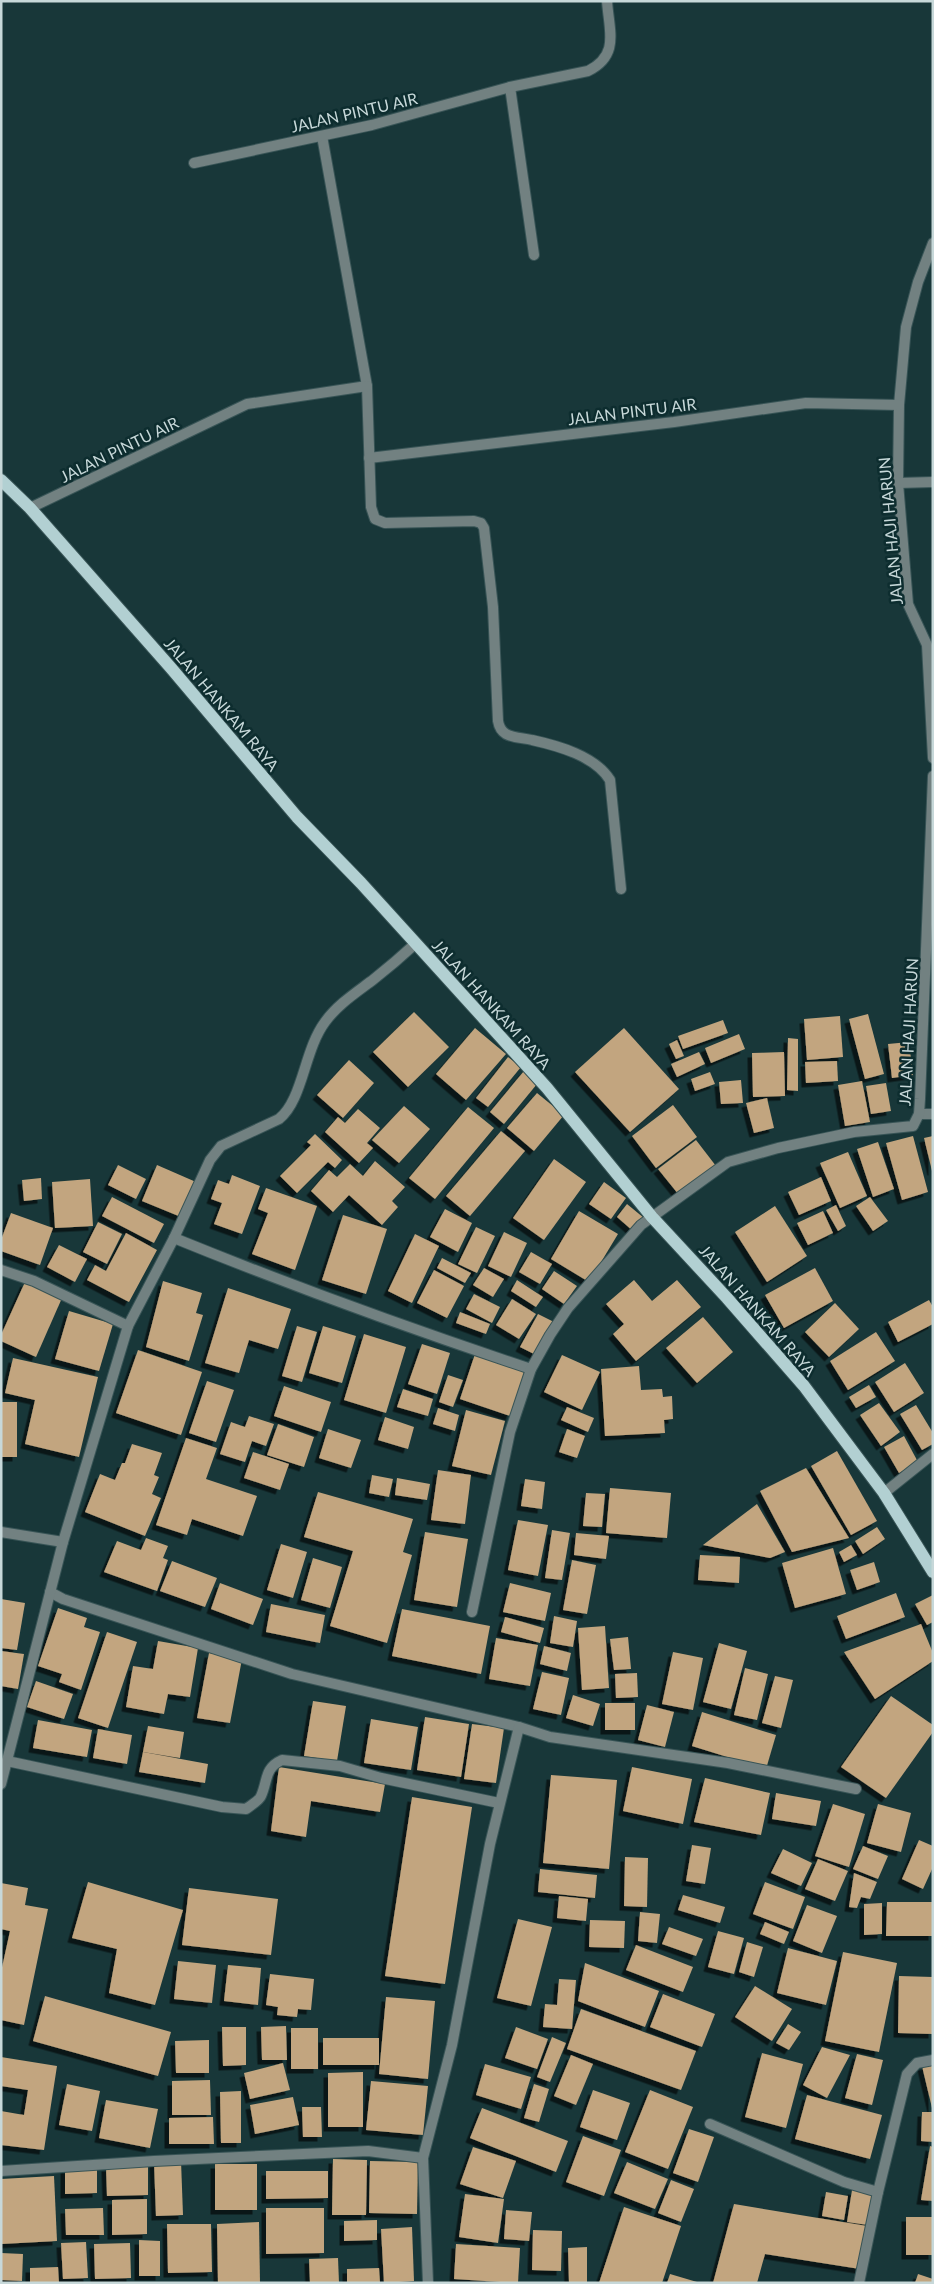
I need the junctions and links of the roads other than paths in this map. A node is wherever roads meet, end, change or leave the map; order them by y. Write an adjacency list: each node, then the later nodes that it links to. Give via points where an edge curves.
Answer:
1 (607, 1): 2 (street, JALAN PINTU AIR, via 611,48 599,65)
2 (510, 87): 3 (street, JALAN PINTU AIR); 6 (street)
3 (322, 136): 4 (street, JALAN PINTU AIR); 7 (street)
4 (194, 162)
5 (933, 242): 8 (street, JALAN HAJI HARUN, via 906,327)
6 (534, 255)
7 (367, 386): 9 (street); 13 (street, JALAN PINTU AIR, via 247,404)
8 (899, 405): 9 (street, JALAN PINTU AIR, via 806,403); 12 (street, JALAN HAJI HARUN)
9 (369, 458): 17 (street, via 371,507 375,519 385,523 474,521 484,528 493,607 500,729 506,734 589,758 604,770 610,780)
10 (1, 480): 13 (main road, JALAN HANKAM RAYA)
11 (933, 482): 12 (street)
12 (898, 483): 14 (street, JALAN HAJI HARUN, via 908,604 927,645)
13 (30, 508): 19 (main road, JALAN HANKAM RAYA, via 297,817)
14 (933, 758)
15 (933, 776): 16 (street, JALAN HAJI HARUN)
16 (932, 803): 18 (street, JALAN HAJI HARUN)
17 (621, 889)
18 (931, 906): 20 (street, JALAN HAJI HARUN)
19 (416, 944): 22 (main road, JALAN HANKAM RAYA, via 547,1088); 23 (street, via 337,1008 324,1023 312,1042 287,1112 279,1119 221,1146 210,1160)
20 (919, 1114): 21 (street); 22 (street, JALAN HAJI HARUN, via 913,1126 854,1132 728,1162)
21 (933, 1114)
22 (652, 1217): 26 (street, via 641,1225 568,1308); 28 (main road, JALAN HANKAM RAYA, via 804,1386)
23 (174, 1238): 25 (street); 26 (street, via 397,1324)
24 (1, 1270): 25 (street, via 34,1281)
25 (128, 1326): 30 (street)
26 (531, 1369): 33 (street, via 510,1432)
27 (933, 1454): 28 (street)
28 (884, 1493): 31 (main road, JALAN HANKAM RAYA)
29 (1, 1532): 30 (street)
30 (63, 1542): 32 (street)
31 (933, 1572)
32 (50, 1592): 34 (street, via 292,1674); 35 (street)
33 (472, 1612)
34 (519, 1727): 37 (street, via 550,1737 728,1764); 38 (street)
35 (7, 1761): 36 (street); 38 (street, via 222,1807 246,1809 260,1798 267,1772 274,1763 282,1760 340,1766)
36 (1, 1784)
37 (856, 1790)
38 (499, 1803): 41 (street, via 452,2045)
39 (933, 2060): 43 (street, via 917,2063 908,2074)
40 (710, 2124): 43 (street, via 844,2182)
41 (424, 2158): 42 (street, via 368,2151); 44 (street)
42 (1, 2171)
43 (878, 2192): 45 (street)
44 (428, 2283)
45 (859, 2283)

